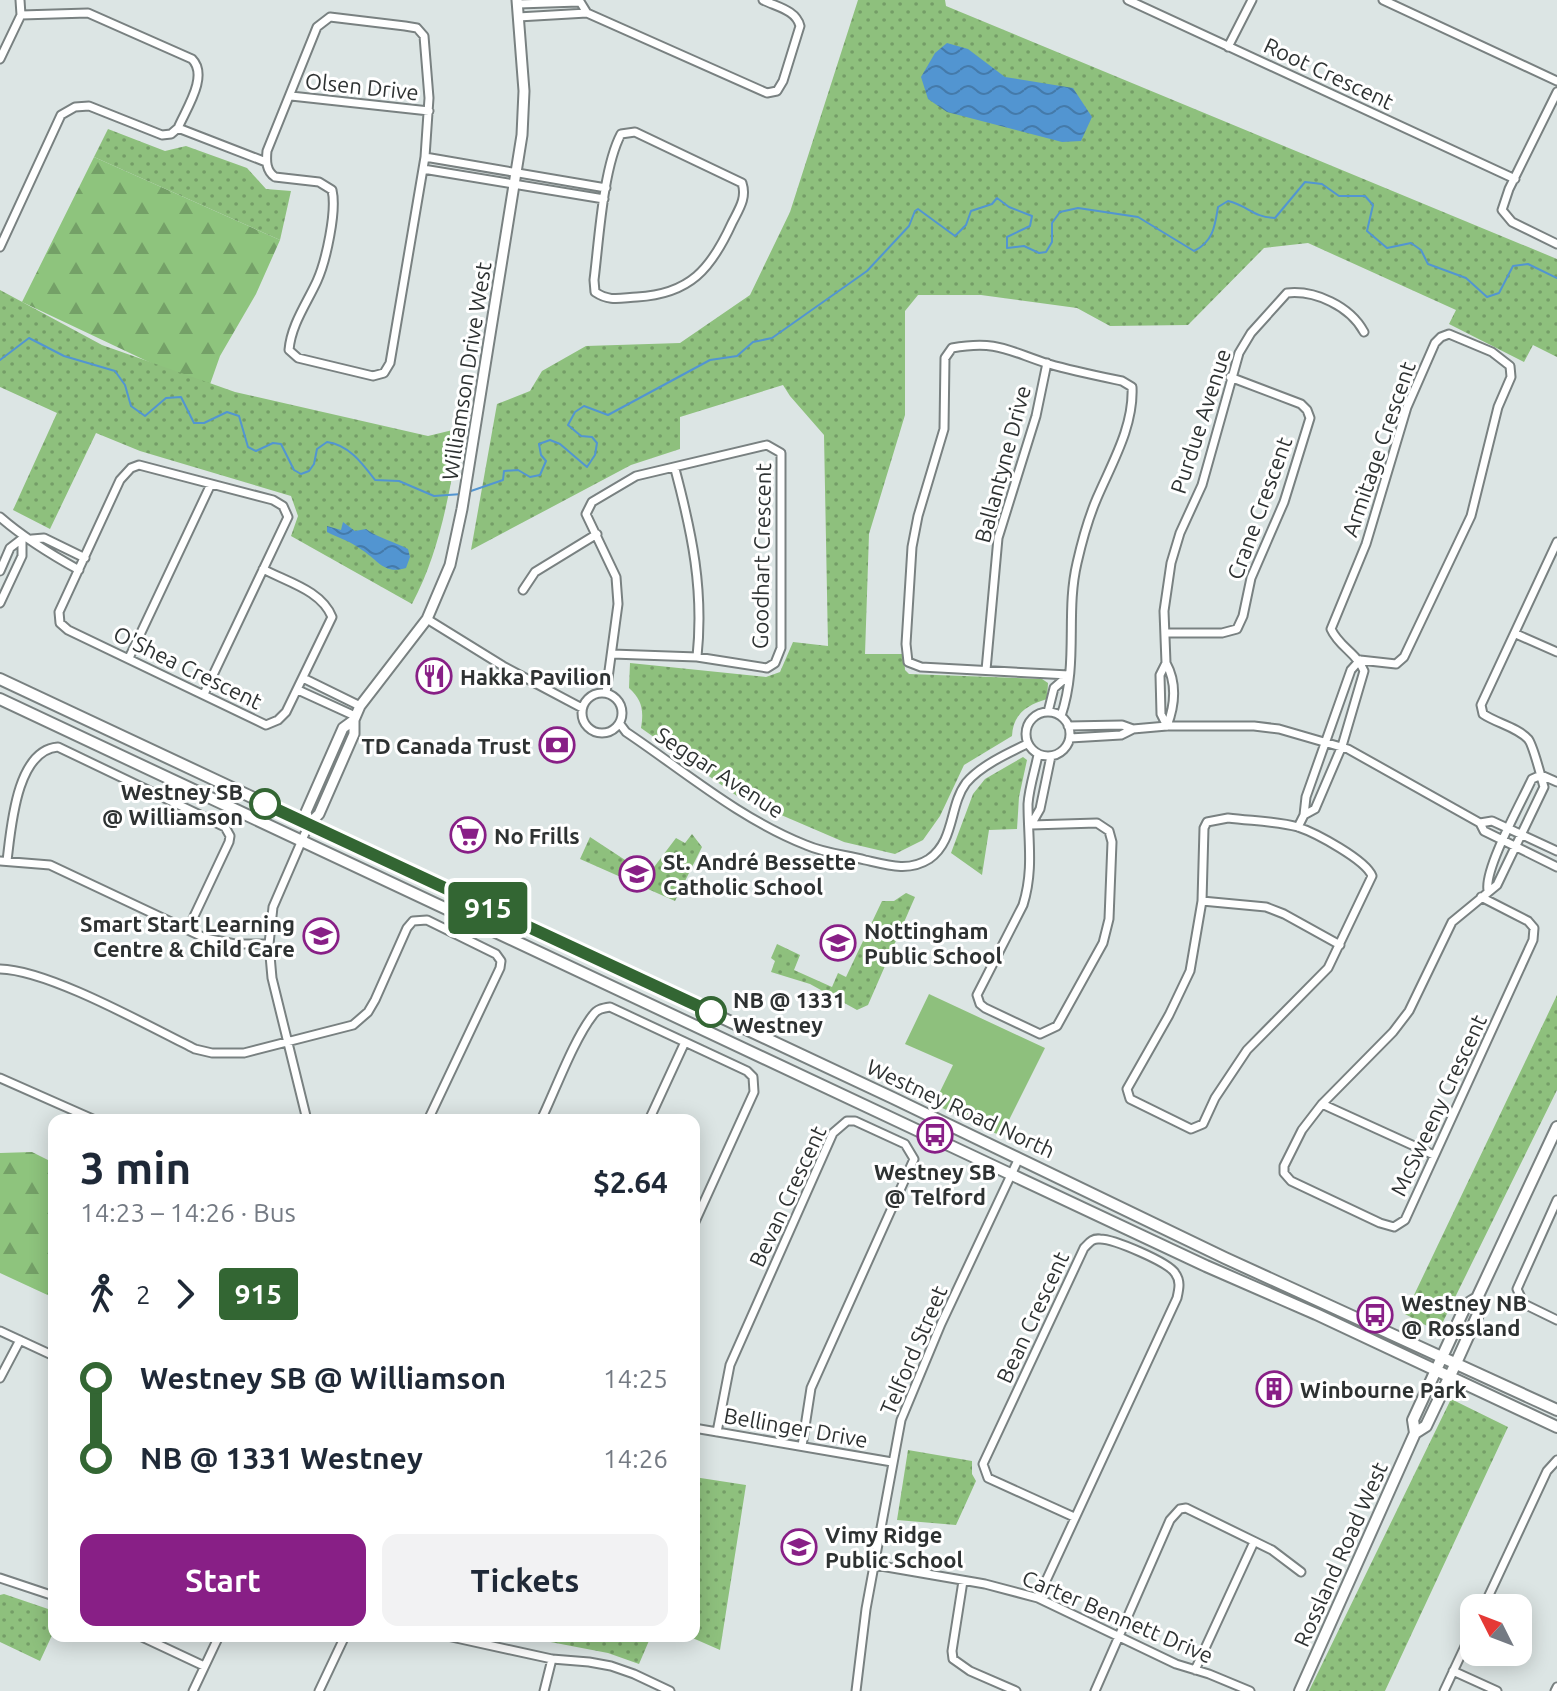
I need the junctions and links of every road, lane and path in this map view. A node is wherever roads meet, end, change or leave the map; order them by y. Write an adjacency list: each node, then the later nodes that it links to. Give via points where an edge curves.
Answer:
1 (20, 0): 9 (street)
2 (763, 0): 8 (street, via 793,14 800,26 783,81 777,91 767,93)
3 (1128, 0): 11 (street, Root Crescent)
4 (1252, 0): 11 (street)
5 (1383, 0): 13 (street)
6 (579, 1): 7 (street); 8 (street)
7 (518, 2): 10 (street, Williamson Drive West)
8 (587, 13): 10 (street)
9 (21, 15): 12 (street); 17 (street, via 88,13 192,59 200,75)
10 (518, 17): 21 (street, Williamson Drive West, via 524,91)
11 (1228, 47): 22 (street, Root Crescent)
12 (0, 59)
13 (1557, 81)
14 (1557, 92): 22 (street)
15 (291, 96): 16 (street, Olsen Drive); 16 (street, via 317,27 330,17 417,28 424,36); 19 (street)
16 (429, 111): 18 (street)
17 (178, 128): 19 (street); 26 (street, via 162,135 89,106 61,115)
18 (425, 157): 20 (street); 21 (street)
19 (266, 162): 20 (street, via 275,177 319,182 332,190 335,203 319,276 290,336 289,350 298,358 373,376 384,373 390,363)
20 (423, 169): 21 (street)
21 (516, 179): 23 (street); 24 (street); 44 (street, Williamson Drive West, via 462,509 450,565)
22 (1515, 179): 25 (street, via 1502,210 1512,222)
23 (606, 188): 24 (street); 24 (street, via 615,144 621,134 635,132 742,183 745,197 721,247 694,279 672,292 606,299 595,292 594,280)
24 (604, 199)
25 (1557, 244)
26 (0, 247)
27 (1364, 332): 29 (street, Purdue Avenue, via 1342,308 1304,291 1287,293 1251,333)
28 (1047, 363): 53 (street, Ballantyne Drive, via 998,538); 53 (street, via 1000,345 952,348 945,358 944,429 912,547 908,662); 54 (street, via 1132,387 1127,428 1095,503 1076,567)
29 (1230, 377): 45 (street, Purdue Avenue, via 1202,485 1171,563); 45 (street, Crane Crescent, via 1301,404 1310,418 1237,629)
30 (675, 469): 35 (street, Goodhart Crescent, via 636,476 592,502 586,514); 49 (street, via 696,558 701,618); 49 (street, Goodhart Crescent, via 767,445 781,453 781,648 775,663 767,668)
31 (211, 484): 38 (street, O'Shea Crescent, via 139,465 131,468 120,480); 39 (street, O'Shea Crescent, via 283,506 288,517); 50 (street)
32 (0, 517): 34 (street)
33 (0, 529): 34 (street)
34 (11, 529): 36 (street)
35 (597, 534): 42 (street, via 535,572); 48 (street, Goodhart Crescent, via 616,577)
36 (26, 539): 38 (street, via 44,538); 40 (street); 41 (street, via 10,548); 43 (street)
37 (1557, 542): 46 (street)
38 (85, 558): 40 (street, O'Shea Crescent)
39 (263, 569): 55 (street, O'Shea Crescent, via 317,596 332,617); 59 (street)
40 (79, 570): 50 (street, O'Shea Crescent, via 59,612 60,623)
41 (0, 571)
42 (523, 590)
43 (0, 603)
44 (427, 619): 61 (street); 63 (street, Williamson Drive West)
45 (1166, 633): 52 (street, Purdue Avenue)
46 (1516, 634): 47 (street); 75 (street, via 1481,705 1483,714 1526,736)
47 (1557, 652)
48 (612, 654): 49 (street, Goodhart Crescent); 58 (street, Goodhart Crescent)
49 (697, 657)
50 (129, 658): 59 (street, O'Shea Crescent)
51 (1360, 660): 51 (street, Armitage Crescent, via 1396,664 1404,657 1471,516 1498,407 1511,377 1502,358 1449,334 1435,343 1407,407 1366,544 1331,629 1336,641); 70 (street, via 1351,670); 72 (street, via 1364,671)
52 (1166, 663): 67 (street, Purdue Avenue, via 1160,675 1160,706); 67 (street, Purdue Avenue, via 1172,674 1174,709)
53 (986, 670): 54 (street)
54 (1069, 675): 62 (street, via 1054,688); 64 (street)
55 (303, 678): 57 (street, O'Shea Crescent); 63 (street)
56 (0, 679): 79 (main road, Westney Road North)
57 (298, 690): 59 (street, O'Shea Crescent, via 286,712 266,725); 63 (street)
58 (606, 693): 61 (street, via 588,699); 65 (street, via 622,706)
59 (204, 694)
60 (0, 699): 84 (main road, Westney Road North)
61 (582, 708): 65 (street, via 584,722 595,733 610,732)
62 (1048, 712): 64 (street); 71 (street, via 1029,722)
63 (356, 714): 79 (street, Williamson Drive West, via 354,734 319,814)
64 (1061, 716): 66 (street)
65 (620, 724): 71 (street, Seggar Avenue, via 759,822 808,846 894,867 929,859 946,838 964,786)
66 (1068, 726): 68 (street); 69 (street)
67 (1167, 726): 68 (street); 70 (street, via 1254,726)
68 (1133, 729): 69 (street, via 1121,735)
69 (1070, 738): 74 (street)
70 (1327, 742): 72 (street); 77 (street)
71 (1027, 744): 73 (street)
72 (1342, 746): 77 (street, via 1315,809); 78 (street)
73 (1038, 755): 74 (street); 80 (street, via 1028,804)
74 (1051, 756): 80 (street, via 1040,809)
75 (1541, 775): 76 (street); 82 (street, via 1532,779); 83 (street, McSweeny Crescent, via 1544,787)
76 (1557, 782)
77 (1304, 815): 81 (street)
78 (1480, 823): 82 (street, via 1492,821); 85 (street)
79 (309, 824): 84 (street); 108 (main road, Westney Road North)
80 (1031, 825): 80 (street, via 1023,905 977,995 985,1008 1040,1034 1057,1026 1103,943 1112,842 1109,831 1097,823)
81 (1298, 827): 92 (street, via 1228,818 1207,822 1202,835); 95 (street, via 1369,868 1372,876)
82 (1509, 829): 83 (street); 85 (street)
83 (1521, 834): 86 (street, McSweeny Crescent); 87 (street)
84 (301, 840): 94 (street, via 273,907); 109 (main road, Westney Road North)
85 (1503, 841): 86 (street); 90 (street, via 1486,880)
86 (1516, 848): 89 (street); 90 (street, McSweeny Crescent, via 1497,885)
87 (1557, 851)
88 (4, 861): 93 (street, via 50,865); 93 (street, via 20,787 40,752 58,747 225,827 229,842)
89 (1557, 867)
90 (1488, 890): 91 (street, McSweeny Crescent)
91 (1481, 897): 100 (street, McSweeny Crescent, via 1452,922 1409,1011 1393,1032); 107 (street, McSweeny Crescent, via 1528,921 1534,928 1533,940)
92 (1202, 901): 95 (street, via 1266,907); 95 (street, via 1190,971 1127,1089 1130,1099 1191,1129 1203,1124 1247,1050 1328,968)
93 (188, 929): 94 (street, via 225,943)
94 (269, 944): 97 (street)
95 (1340, 945)
96 (0, 969): 97 (street, via 54,983 195,1049 244,1053)
97 (287, 1040): 102 (street); 103 (street, via 339,1030 362,1019 413,921 427,920 496,954 500,968)
98 (685, 1042): 104 (street, via 610,1007 599,1009); 105 (street); 111 (street, via 747,1071 754,1085)
99 (0, 1078): 101 (street)
100 (1322, 1104): 107 (street); 107 (street, McSweeny Crescent, via 1302,1130 1284,1173 1380,1223 1394,1227 1405,1220)
101 (81, 1114)
102 (306, 1114)
103 (431, 1114)
104 (544, 1114)
105 (652, 1114)
106 (1557, 1127): 112 (main road, Rossland Road West)
107 (1434, 1155)
108 (1019, 1158): 109 (street, Telford Street); 117 (main road, Westney Road North)
109 (1010, 1173): 119 (main road, Westney Road North); 129 (street, Telford Street, via 909,1400)
110 (1557, 1200): 113 (street, via 1517,1289 1524,1304)
111 (700, 1211)
112 (1477, 1298): 117 (main road, Rossland Road West, via 1466,1305); 118 (main road, Rossland Road West, via 1479,1312)
113 (1557, 1320)
114 (0, 1331): 115 (street)
115 (20, 1340): 116 (street); 121 (street)
116 (48, 1353)
117 (1442, 1357): 118 (main road, Westney Road North); 119 (main road, Rossland Road West)
118 (1456, 1363): 120 (main road, Rossland Road West); 122 (main road, Westney Road North)
119 (1436, 1371): 120 (main road, Westney Road North); 126 (main road, Rossland Road West, via 1413,1420)
120 (1449, 1377): 123 (main road, Westney Road North); 126 (main road, Rossland Road West, via 1426,1426)
121 (0, 1378)
122 (1557, 1410)
123 (1557, 1427)
124 (700, 1429): 125 (street, Bellinger Drive)
125 (717, 1432): 127 (street, Bellinger Drive); 127 (street, Bevan Crescent, via 730,1365 820,1162 833,1133 855,1121 905,1144 914,1159 811,1388)
126 (1415, 1433): 157 (main road, Rossland Road West)
127 (802, 1446): 129 (street, Bellinger Drive)
128 (1557, 1460): 137 (street)
129 (892, 1462): 132 (street, Telford Street)
130 (1074, 1517): 130 (street, Bean Crescent, via 1179,1285 1168,1265 1099,1238 1084,1248 983,1464 988,1478); 138 (street, Bean Crescent)
131 (1254, 1542): 133 (street); 139 (street, via 1180,1509 1170,1520); 147 (street)
132 (875, 1565): 135 (street, Carter Bennett Drive); 153 (street, Telford Street)
133 (1301, 1572)
134 (0, 1578): 136 (street)
135 (963, 1581): 138 (street, Carter Bennett Drive); 154 (street, via 953,1659)
136 (48, 1594)
137 (1490, 1594)
138 (1038, 1598): 139 (street, Carter Bennett Drive)
139 (1119, 1637): 147 (street, Carter Bennett Drive); 155 (street)
140 (153, 1642): 146 (street)
141 (216, 1642): 146 (street)
142 (342, 1642): 151 (street)
143 (474, 1642): 145 (street)
144 (1460, 1656): 148 (street)
145 (552, 1659): 149 (street, via 611,1666); 152 (street)
146 (204, 1666): 150 (street)
147 (1195, 1670): 156 (street, Carter Bennett Drive)
148 (1453, 1671): 158 (street); 159 (street)
149 (665, 1690)
150 (193, 1691)
151 (319, 1691)
152 (544, 1691)
153 (856, 1691)
154 (1016, 1691)
155 (1095, 1691)
156 (1250, 1691)
157 (1300, 1691)
158 (1444, 1691)
159 (1497, 1691)

